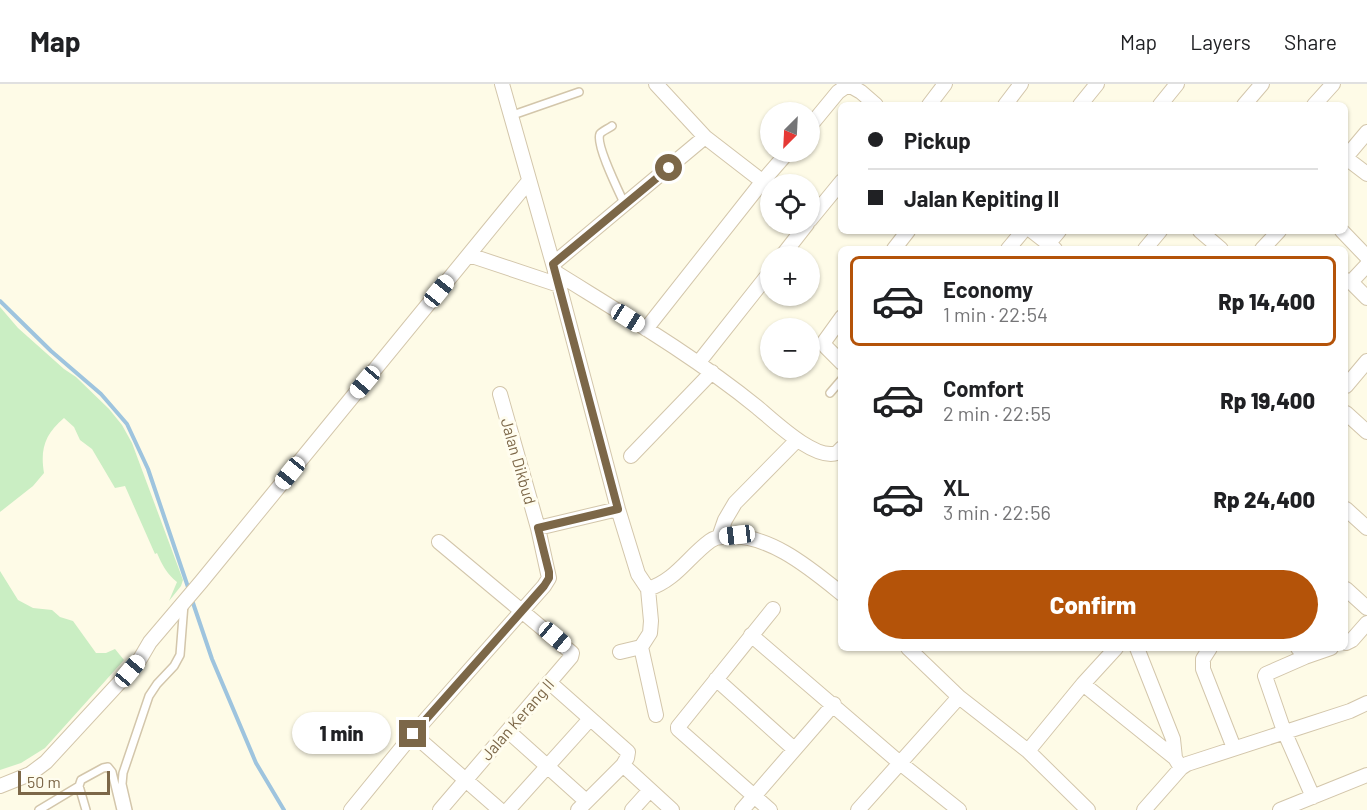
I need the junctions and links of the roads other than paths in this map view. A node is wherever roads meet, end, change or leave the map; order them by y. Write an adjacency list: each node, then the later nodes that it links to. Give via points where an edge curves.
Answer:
1 (502, 84): 20 (street)
2 (656, 84): 23 (street)
3 (847, 84): 10 (street); 19 (street)
4 (945, 84): 13 (street)
5 (1021, 84): 14 (street)
6 (1097, 84): 15 (street)
7 (1177, 84): 16 (street)
8 (1262, 84): 17 (street)
9 (1333, 84): 18 (street)
10 (864, 88): 12 (street)
11 (579, 92): 20 (lane)
12 (874, 102)
13 (931, 102)
14 (1007, 102)
15 (1082, 102)
16 (1162, 102)
17 (1247, 102)
18 (1317, 102)
19 (820, 114)
20 (510, 116): 28 (street)
21 (612, 126): 31 (lane, via 602,132 599,140)
22 (1367, 132): 24 (street)
23 (705, 137): 27 (street); 31 (street)
24 (1348, 156)
25 (1348, 160): 26 (street)
26 (1367, 174)
27 (760, 180)
28 (529, 181): 48 (street); 51 (street)
29 (838, 186): 32 (street)
30 (760, 192): 56 (street)
31 (625, 205): 51 (street)
32 (820, 207)
33 (799, 234): 41 (street)
34 (906, 234): 42 (street)
35 (1020, 234): 43 (street)
36 (1036, 234): 44 (street)
37 (1158, 234): 45 (street)
38 (1204, 234): 46 (street)
39 (1276, 234): 47 (street)
40 (1344, 240): 49 (street)
41 (790, 246)
42 (896, 246)
43 (1010, 246)
44 (1052, 246)
45 (1148, 246)
46 (1218, 246)
47 (1265, 246)
48 (469, 255): 51 (street); 79 (street)
49 (1367, 257)
50 (1367, 265): 52 (street)
51 (556, 274): 56 (street); 70 (street)
52 (1348, 281): 54 (street)
53 (760, 285): 59 (street)
54 (1367, 298)
55 (838, 323): 57 (street, via 824,342)
56 (646, 329): 59 (street)
57 (838, 359)
58 (1367, 361): 62 (street)
59 (699, 362): 60 (street)
60 (712, 372): 67 (street); 69 (street)
61 (838, 384): 63 (lane)
62 (1348, 384)
63 (830, 393)
64 (500, 394): 72 (street, Jalan Dikbud)
65 (1348, 415): 66 (street)
66 (1367, 432)
67 (797, 440): 68 (street, via 825,455); 74 (street, via 735,503)
68 (838, 452)
69 (631, 456)
70 (618, 509): 72 (street); 76 (street, via 638,574)
71 (1348, 511): 73 (street)
72 (538, 528): 82 (street, Jalan Dikbud, via 549,578)
73 (1367, 528)
74 (719, 537): 76 (street, via 712,539 672,577); 77 (street, via 737,535 779,550 806,565)
75 (439, 542): 82 (street)
76 (648, 589): 86 (street, via 650,633)
77 (838, 591)
78 (1348, 591): 80 (street)
79 (184, 601): 113 (street, via 135,665 62,746 30,774); 123 (lane, via 180,655 149,696 123,773)
80 (1367, 608)
81 (773, 609): 84 (street)
82 (523, 610): 94 (street, Jalan Kerang II, via 572,653); 103 (street)
83 (1367, 624): 85 (street)
84 (751, 635): 93 (street); 98 (street)
85 (1348, 642)
86 (641, 647): 91 (street); 99 (street)
87 (911, 651): 96 (street)
88 (1113, 651): 95 (street)
89 (1138, 651): 108 (street)
90 (1208, 651): 104 (street, via 1203,669)
91 (620, 652)
92 (1301, 653): 102 (street, via 1265,676)
93 (716, 679): 105 (street); 116 (street, via 678,729)
94 (549, 682): 100 (street); 101 (street, Jalan Kerang II)
95 (1083, 684): 106 (street); 108 (street)
96 (959, 697): 106 (street); 107 (street)
97 (1367, 703): 102 (street)
98 (834, 704): 105 (street); 107 (street)
99 (656, 715)
100 (590, 719): 109 (street); 110 (street, via 628,752)
101 (508, 731): 109 (street); 112 (street, Jalan Kerang II)
102 (1284, 731): 104 (street); 117 (street)
103 (413, 734): 112 (street); 124 (street)
104 (1234, 748): 108 (street)
105 (794, 750): 116 (street)
106 (1028, 751): 133 (street)
107 (900, 763): 119 (street); 132 (street)
108 (1178, 763): 134 (street)
109 (547, 765): 118 (street); 127 (street)
110 (623, 765): 115 (street); 118 (street)
111 (1367, 775): 117 (street)
112 (465, 780): 125 (street, Jalan Kerang II); 126 (street)
113 (0, 786)
114 (79, 786): 120 (lane); 121 (lane); 122 (lane, via 81,780 108,767)
115 (650, 790): 128 (street); 129 (street)
116 (754, 797): 130 (street); 131 (street)
117 (1313, 797): 135 (street)
118 (582, 805)
119 (956, 809)
120 (39, 810)
121 (86, 810)
122 (121, 810)
123 (128, 810)
124 (351, 810)
125 (440, 810)
126 (500, 810)
127 (508, 810)
128 (632, 810)
129 (672, 810)
130 (742, 810)
131 (770, 810)
132 (858, 810)
133 (1089, 810)
134 (1144, 810)
135 (1280, 810)

